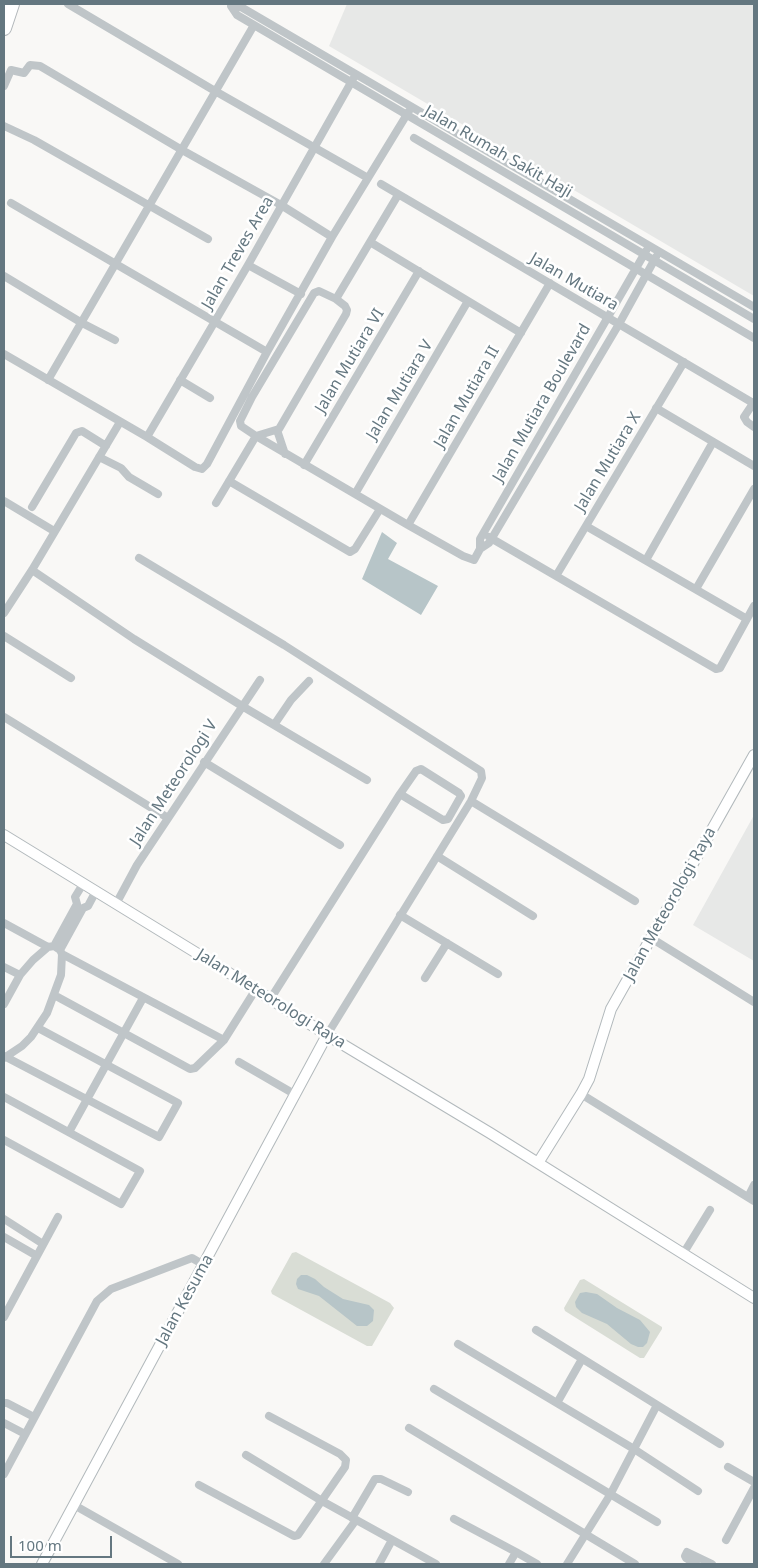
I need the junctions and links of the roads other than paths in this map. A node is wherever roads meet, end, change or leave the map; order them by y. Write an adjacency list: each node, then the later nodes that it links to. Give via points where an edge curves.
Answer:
1 (12, 4): 5 (highway)
2 (68, 4): 11 (street)
3 (230, 5): 4 (street, Jalan Rumah Sakit Haji, via 237,15); 6 (street, Jalan Rumah Sakit Haji, via 241,7)
4 (254, 25): 7 (street, Jalan Rumah Sakit Haji); 11 (street)
5 (4, 28)
6 (332, 60): 7 (street); 8 (street, Jalan Rumah Sakit Haji)
7 (327, 68): 9 (street, Jalan Rumah Sakit Haji)
8 (356, 74): 9 (street, Jalan Treves Area); 12 (street, Jalan Rumah Sakit Haji)
9 (351, 82): 13 (street, Jalan Rumah Sakit Haji); 16 (street, Jalan Treves Area)
10 (4, 86): 17 (street, via 11,70 24,73 30,65 40,66)
11 (215, 91): 16 (street); 17 (street)
12 (412, 107): 13 (street); 27 (street, Jalan Rumah Sakit Haji)
13 (407, 115): 18 (street); 29 (street, Jalan Rumah Sakit Haji)
14 (4, 126): 23 (street)
15 (414, 138): 33 (street)
16 (314, 148): 18 (street); 22 (street, Jalan Treves Area)
17 (182, 150): 22 (street); 23 (street)
18 (368, 178): 24 (street)
19 (381, 184): 20 (street, Jalan Mutiara)
20 (398, 195): 26 (street); 37 (street, Jalan Mutiara)
21 (11, 203): 31 (street)
22 (281, 205): 24 (street); 32 (street, Jalan Treves Area)
23 (150, 206): 25 (street); 31 (street)
24 (332, 237): 38 (street)
25 (208, 239)
26 (370, 242): 34 (street); 39 (street)
27 (649, 246): 28 (street, Jalan Rumah Sakit Haji); 29 (street, Jalan Mutiara Boulevard)
28 (659, 252): 30 (street, Jalan Mutiara Boulevard); 41 (street, Jalan Rumah Sakit Haji)
29 (644, 254): 30 (street, Jalan Rumah Sakit Haji); 33 (street, Jalan Mutiara Boulevard)
30 (654, 260): 35 (street, Jalan Mutiara Boulevard); 43 (street, Jalan Rumah Sakit Haji)
31 (116, 264): 44 (street); 45 (street)
32 (248, 265): 38 (street); 44 (street, Jalan Treves Area)
33 (636, 268): 35 (street); 42 (street, Jalan Mutiara Boulevard)
34 (419, 271): 40 (street); 67 (street, Jalan Mutiara VI)
35 (646, 275): 46 (street, Jalan Mutiara Boulevard); 48 (street)
36 (4, 276): 45 (street)
37 (550, 283): 42 (street, Jalan Mutiara); 47 (street, Jalan Mutiara II)
38 (301, 294): 50 (street)
39 (336, 299): 60 (street, via 345,306 346,314); 61 (street, via 319,291 314,293 255,392 240,423)
40 (468, 301): 47 (street); 72 (street, Jalan Mutiara V)
41 (754, 307)
42 (607, 317): 46 (street, Jalan Mutiara); 80 (street, Jalan Mutiara Boulevard)
43 (754, 319)
44 (214, 321): 50 (street); 54 (street, Jalan Treves Area)
45 (82, 323): 49 (street); 53 (street)
46 (619, 324): 52 (street, Jalan Mutiara); 81 (street, Jalan Mutiara Boulevard)
47 (521, 333): 77 (street, Jalan Mutiara II)
48 (754, 338)
49 (115, 340)
50 (267, 352): 62 (street, via 202,469)
51 (4, 354): 53 (street)
52 (684, 362): 56 (street, Jalan Mutiara); 57 (street, Jalan Mutiara X)
53 (48, 380): 58 (street)
54 (180, 380): 55 (street); 62 (street, Jalan Treves Area)
55 (210, 398)
56 (754, 402): 59 (street, via 744,417)
57 (656, 408): 63 (street); 78 (street, Jalan Mutiara X)
58 (120, 422): 62 (street); 64 (street)
59 (754, 427)
60 (277, 430): 61 (street); 65 (street)
61 (256, 436): 65 (street); 69 (street)
62 (147, 437)
63 (713, 442): 68 (street); 84 (street)
64 (106, 446): 66 (street); 75 (street, via 82,431 76,433)
65 (285, 454): 67 (street)
66 (99, 457): 71 (street); 79 (street)
67 (304, 464): 72 (street)
68 (754, 466)
69 (230, 481): 74 (street); 76 (street, via 350,552)
70 (754, 489): 87 (street)
71 (158, 494)
72 (355, 494): 76 (street)
73 (4, 501): 79 (street)
74 (216, 503)
75 (32, 507)
76 (380, 509): 77 (street)
77 (408, 525): 82 (street, Jalan Mutiara Boulevard, via 471,560)
78 (586, 526): 84 (street); 86 (street, Jalan Mutiara X)
79 (54, 532): 85 (street)
80 (483, 533): 81 (street); 82 (street, Jalan Mutiara Boulevard)
81 (492, 538): 82 (street, Jalan Mutiara Boulevard); 86 (street)
82 (480, 549)
83 (139, 558): 102 (street, via 292,650 479,769 482,778)
84 (646, 560): 87 (street)
85 (32, 570): 89 (street); 95 (street)
86 (556, 576): 90 (street, via 716,669 720,668)
87 (696, 589): 90 (street)
88 (754, 606): 90 (street)
89 (4, 613)
90 (747, 619)
91 (4, 636): 92 (street)
92 (71, 678)
93 (260, 680): 95 (street, Jalan Meteorologi V)
94 (309, 681): 97 (street)
95 (242, 706): 97 (street); 99 (street, Jalan Meteorologi V)
96 (4, 717): 103 (street)
97 (274, 725): 100 (street)
98 (754, 755): 115 (street, Jalan Meteorologi Raya)
99 (204, 762): 103 (street, Jalan Meteorologi V); 105 (street)
100 (367, 780)
101 (400, 794): 101 (street, via 420,769 461,796 448,819 443,820); 125 (street)
102 (471, 801): 106 (street); 109 (street)
103 (168, 818): 110 (street, Jalan Meteorologi V)
104 (4, 835): 107 (street, Jalan Meteorologi Raya)
105 (340, 845)
106 (437, 856): 112 (street); 113 (street)
107 (83, 884): 108 (street, Jalan Meteorologi Raya); 111 (street, via 75,897)
108 (96, 892): 110 (street, Jalan Meteorologi Raya); 111 (street, via 88,906)
109 (634, 902)
110 (116, 904): 122 (street, Jalan Meteorologi Raya)
111 (80, 906): 117 (street)
112 (400, 915): 116 (street); 130 (street)
113 (533, 916)
114 (4, 923): 117 (street)
115 (651, 938): 126 (street); 135 (street, Jalan Meteorologi Raya, via 611,1009)
116 (447, 943): 119 (street); 121 (street)
117 (56, 949): 120 (street, via 33,960); 123 (street, via 61,975); 124 (street)
118 (4, 967): 120 (street)
119 (498, 974)
120 (20, 975): 127 (street)
121 (425, 978)
122 (256, 989): 125 (street, Jalan Meteorologi Raya); 131 (street)
123 (54, 995): 128 (street); 129 (street)
124 (143, 998): 129 (street); 131 (street)
125 (271, 998): 130 (street, Jalan Meteorologi Raya)
126 (754, 1002)
127 (4, 1004)
128 (38, 1028): 132 (street, via 22,1046); 134 (street)
129 (123, 1033): 131 (street, via 190,1068 200,1065); 134 (street)
130 (327, 1035): 136 (street, Jalan Kesuma); 141 (street, Jalan Meteorologi Raya)
131 (224, 1040)
132 (4, 1057): 138 (street)
133 (239, 1062): 136 (street)
134 (106, 1065): 138 (street); 138 (street, via 178,1103 159,1137)
135 (581, 1094): 141 (street, Jalan Meteorologi Raya); 143 (street)
136 (296, 1095): 151 (street, Jalan Kesuma)
137 (4, 1097): 139 (street)
138 (88, 1099): 139 (street)
139 (69, 1132): 140 (street, via 140,1171 121,1204)
140 (4, 1140)
141 (538, 1162): 149 (street, Jalan Meteorologi Raya)
142 (754, 1185): 143 (street)
143 (751, 1199)
144 (710, 1210): 149 (street)
145 (58, 1217): 148 (street)
146 (4, 1219): 148 (street)
147 (4, 1237): 150 (street)
148 (43, 1244): 150 (street)
149 (683, 1254): 152 (street, Jalan Meteorologi Raya)
150 (37, 1256): 153 (street)
151 (204, 1265): 163 (street, via 192,1258 105,1293 97,1301); 179 (street, Jalan Kesuma)
152 (754, 1298)
153 (7, 1305): 154 (street)
154 (4, 1317)
155 (536, 1330): 157 (street)
156 (458, 1344): 160 (street)
157 (582, 1359): 160 (street); 161 (street)
158 (434, 1389): 177 (street)
159 (4, 1403): 163 (street)
160 (557, 1403): 168 (street)
161 (657, 1405): 167 (street); 168 (street)
162 (269, 1416): 178 (street, via 346,1460 345,1467)
163 (34, 1417): 166 (street)
164 (4, 1423): 166 (street)
165 (408, 1428): 183 (street)
166 (25, 1434): 171 (street)
167 (720, 1444)
168 (634, 1449): 176 (street); 177 (street)
169 (246, 1456): 178 (street)
170 (728, 1467): 172 (street)
171 (4, 1474)
172 (754, 1482)
173 (200, 1485): 178 (street, via 294,1536 300,1533)
174 (754, 1488): 185 (street)
175 (408, 1492): 180 (street, via 375,1479)
176 (698, 1492)
177 (610, 1495): 182 (street); 183 (street)
178 (322, 1501): 180 (street)
179 (74, 1505): 187 (street, Jalan Kesuma); 188 (street)
180 (349, 1516): 184 (street); 189 (street)
181 (454, 1519): 186 (street)
182 (657, 1522)
183 (587, 1534): 194 (street); 195 (street)
184 (392, 1540): 190 (street); 191 (street)
185 (726, 1540)
186 (516, 1552): 192 (street); 193 (street)
187 (42, 1564)
188 (178, 1564)
189 (324, 1564)
190 (379, 1564)
191 (436, 1564)
192 (509, 1564)
193 (537, 1564)
194 (567, 1564)
195 (635, 1564)
196 (696, 1564): 197 (street, via 686,1558 687,1552)
197 (712, 1564)

